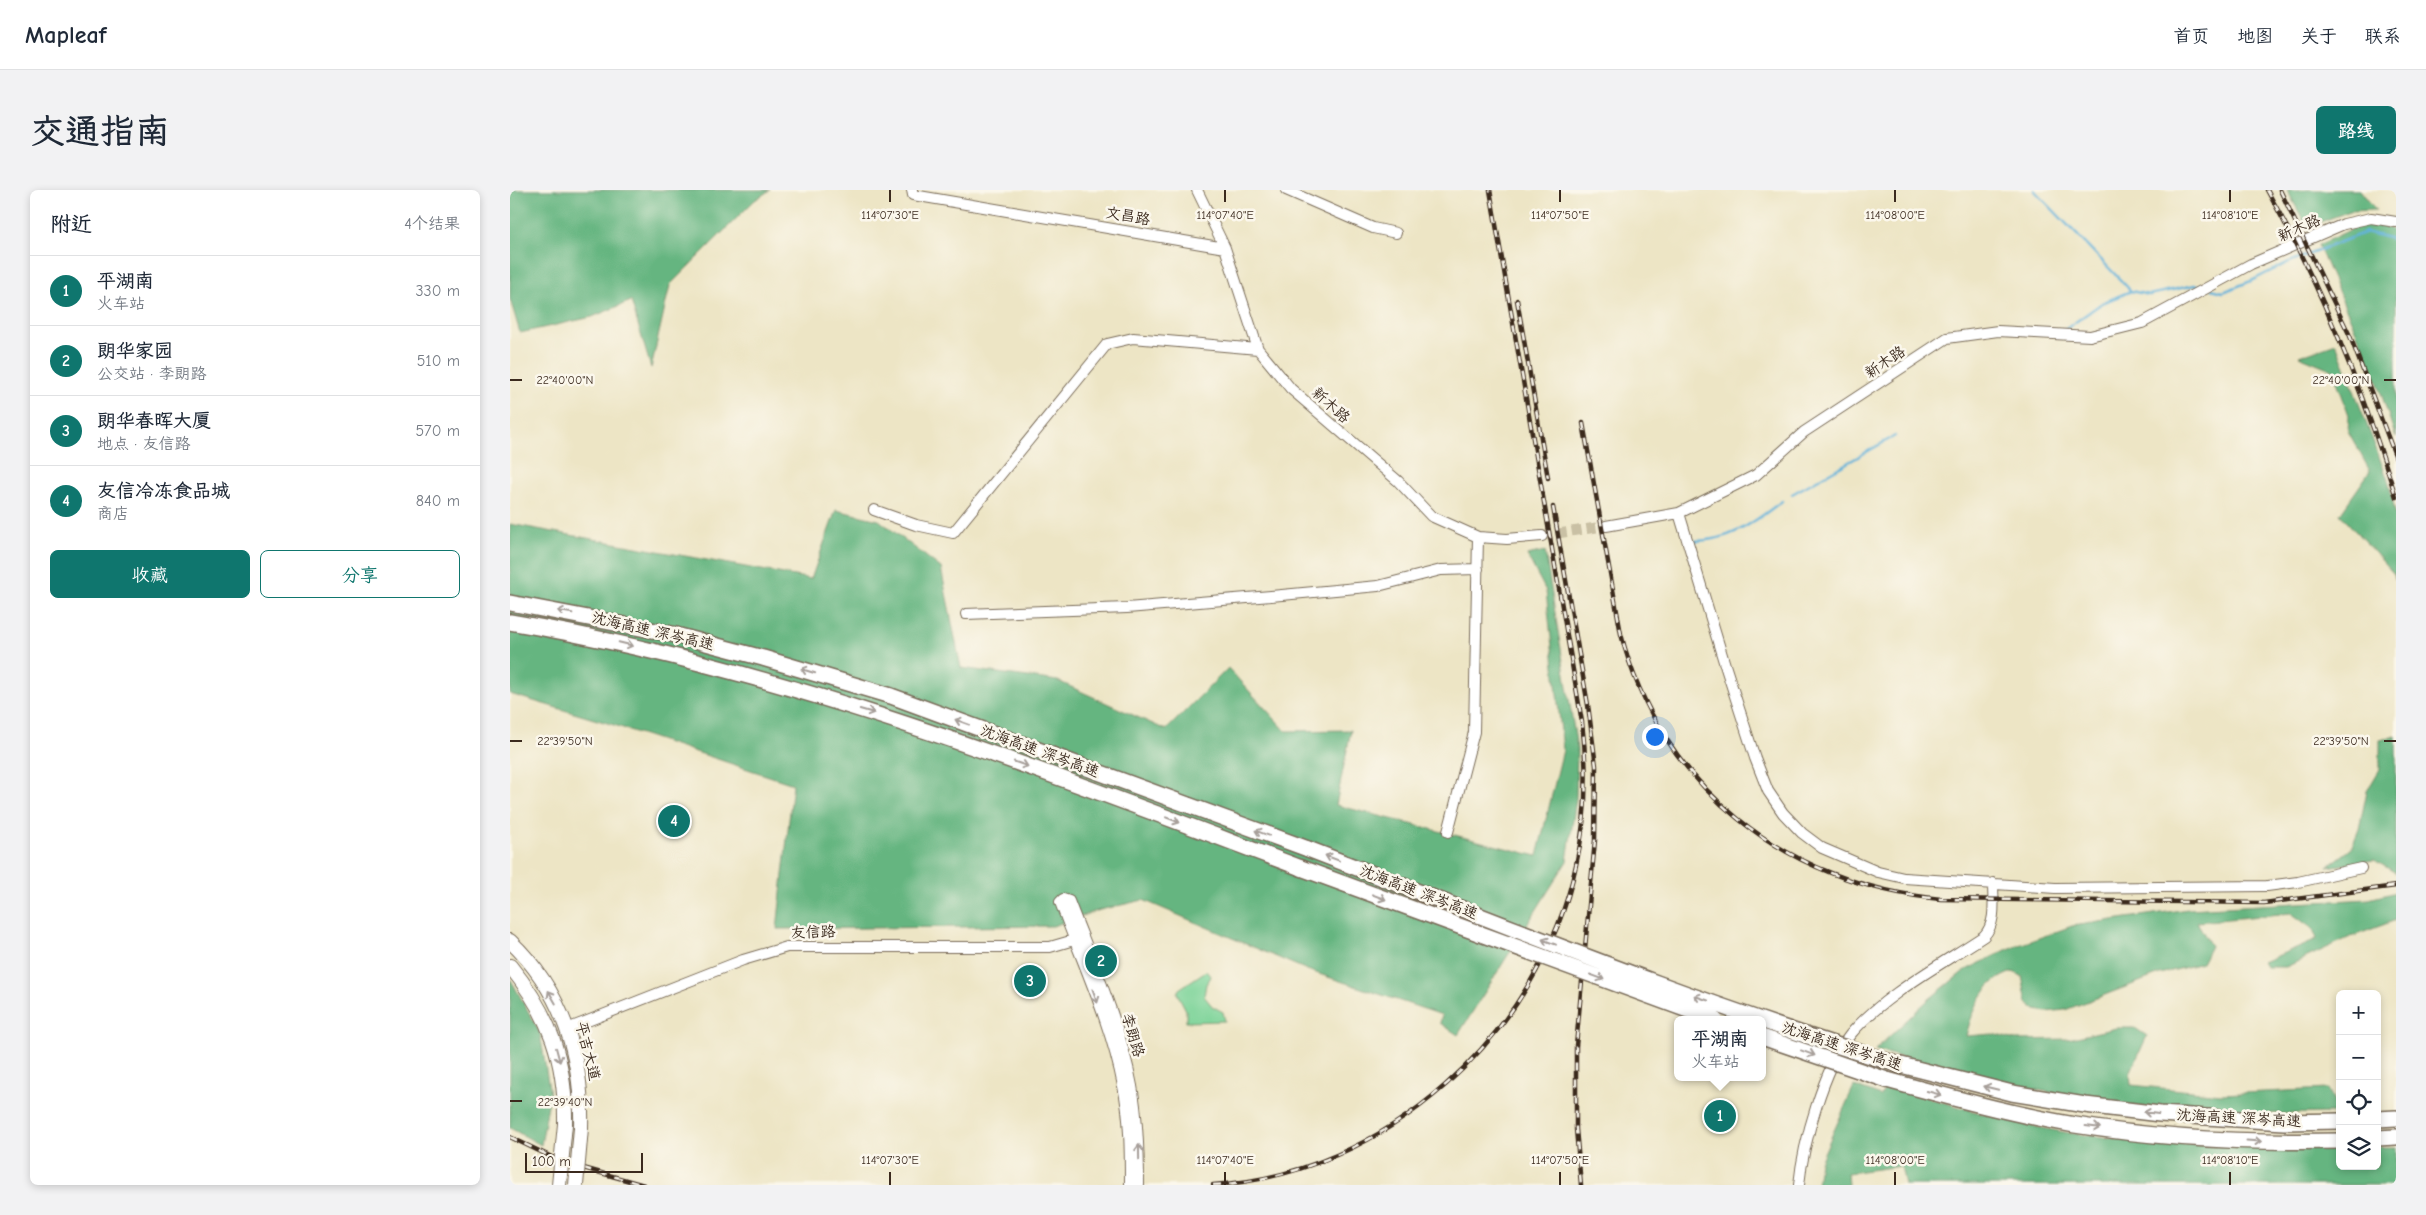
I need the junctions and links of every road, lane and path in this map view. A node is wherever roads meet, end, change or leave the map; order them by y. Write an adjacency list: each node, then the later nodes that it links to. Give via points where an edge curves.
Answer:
1 (912, 190): 6 (street, 文昌路, via 913,195)
2 (1197, 190): 6 (street, 新木路)
3 (1286, 190): 5 (street, via 1373,228)
4 (2396, 222): 9 (street, 新木路, via 2371,218 2353,221 2252,264 2142,323 2090,336 1998,331 1947,338 1804,432 1756,475)
5 (1396, 232)
6 (1225, 248): 7 (street, 新木路)
7 (1258, 349): 8 (street, via 1133,338 1107,344 952,533 916,525); 12 (street, 新木路, via 1291,389 1398,481 1431,516)
8 (874, 510)
9 (1679, 513): 10 (street, 新木路); 19 (street, via 1755,758 1768,791 1783,813 1822,848 1878,872 1904,878)
10 (1606, 526)
11 (1542, 536): 12 (street, 新木路)
12 (1478, 537): 13 (street)
13 (1478, 569): 15 (street, via 1442,570 1378,586 1271,596 1127,608); 17 (street, via 1474,732)
14 (510, 603): 24 (highway, 沈海高速 深岑高速, one-way to 14, bridge, via 890,696 672,634)
15 (966, 614)
16 (510, 622): 23 (highway, 沈海高速 深岑高速, one-way to 23, bridge, via 642,648 890,717)
17 (1448, 832)
18 (2361, 868): 19 (street, via 2267,886 2096,888)
19 (1993, 882): 39 (street, via 1993,916 1988,932 1881,1007 1850,1035 1823,1089 1807,1139)
20 (1073, 937): 26 (street, 友信路, via 1050,947 787,947 743,960); 29 (street, 李朗路, one-way to 29, via 1117,1060); 29 (street, 李朗路, via 1064,901 1108,1005 1125,1057)
21 (510, 941): 26 (main road, 平吉大道, one-way to 21, via 551,995)
22 (510, 966): 35 (main road, 平吉大道, one-way to 35, bridge, via 548,1024 562,1072 565,1124)
23 (1704, 1016)
24 (1751, 1016)
25 (1766, 1021): 31 (highway, 沈海高速 深岑高速, one-way to 25, bridge, via 2284,1122 2160,1114 2012,1093 1897,1064)
26 (566, 1026): 36 (main road, 平吉大道, bridge, via 579,1069 582,1097)
27 (1766, 1038): 34 (highway, 沈海高速 深岑高速, one-way to 34, bridge, via 1887,1080 2001,1111 2076,1125 2149,1134 2279,1142)
28 (2396, 1118): 30 (highway)
29 (1132, 1119): 37 (street, 李朗路); 38 (street, 李朗路, one-way to 29)
30 (2381, 1119)
31 (2336, 1121)
32 (2396, 1137): 33 (highway)
33 (2381, 1138)
34 (2336, 1140)
35 (559, 1185)
36 (576, 1185)
37 (1130, 1185)
38 (1139, 1185)
39 (1799, 1185)

